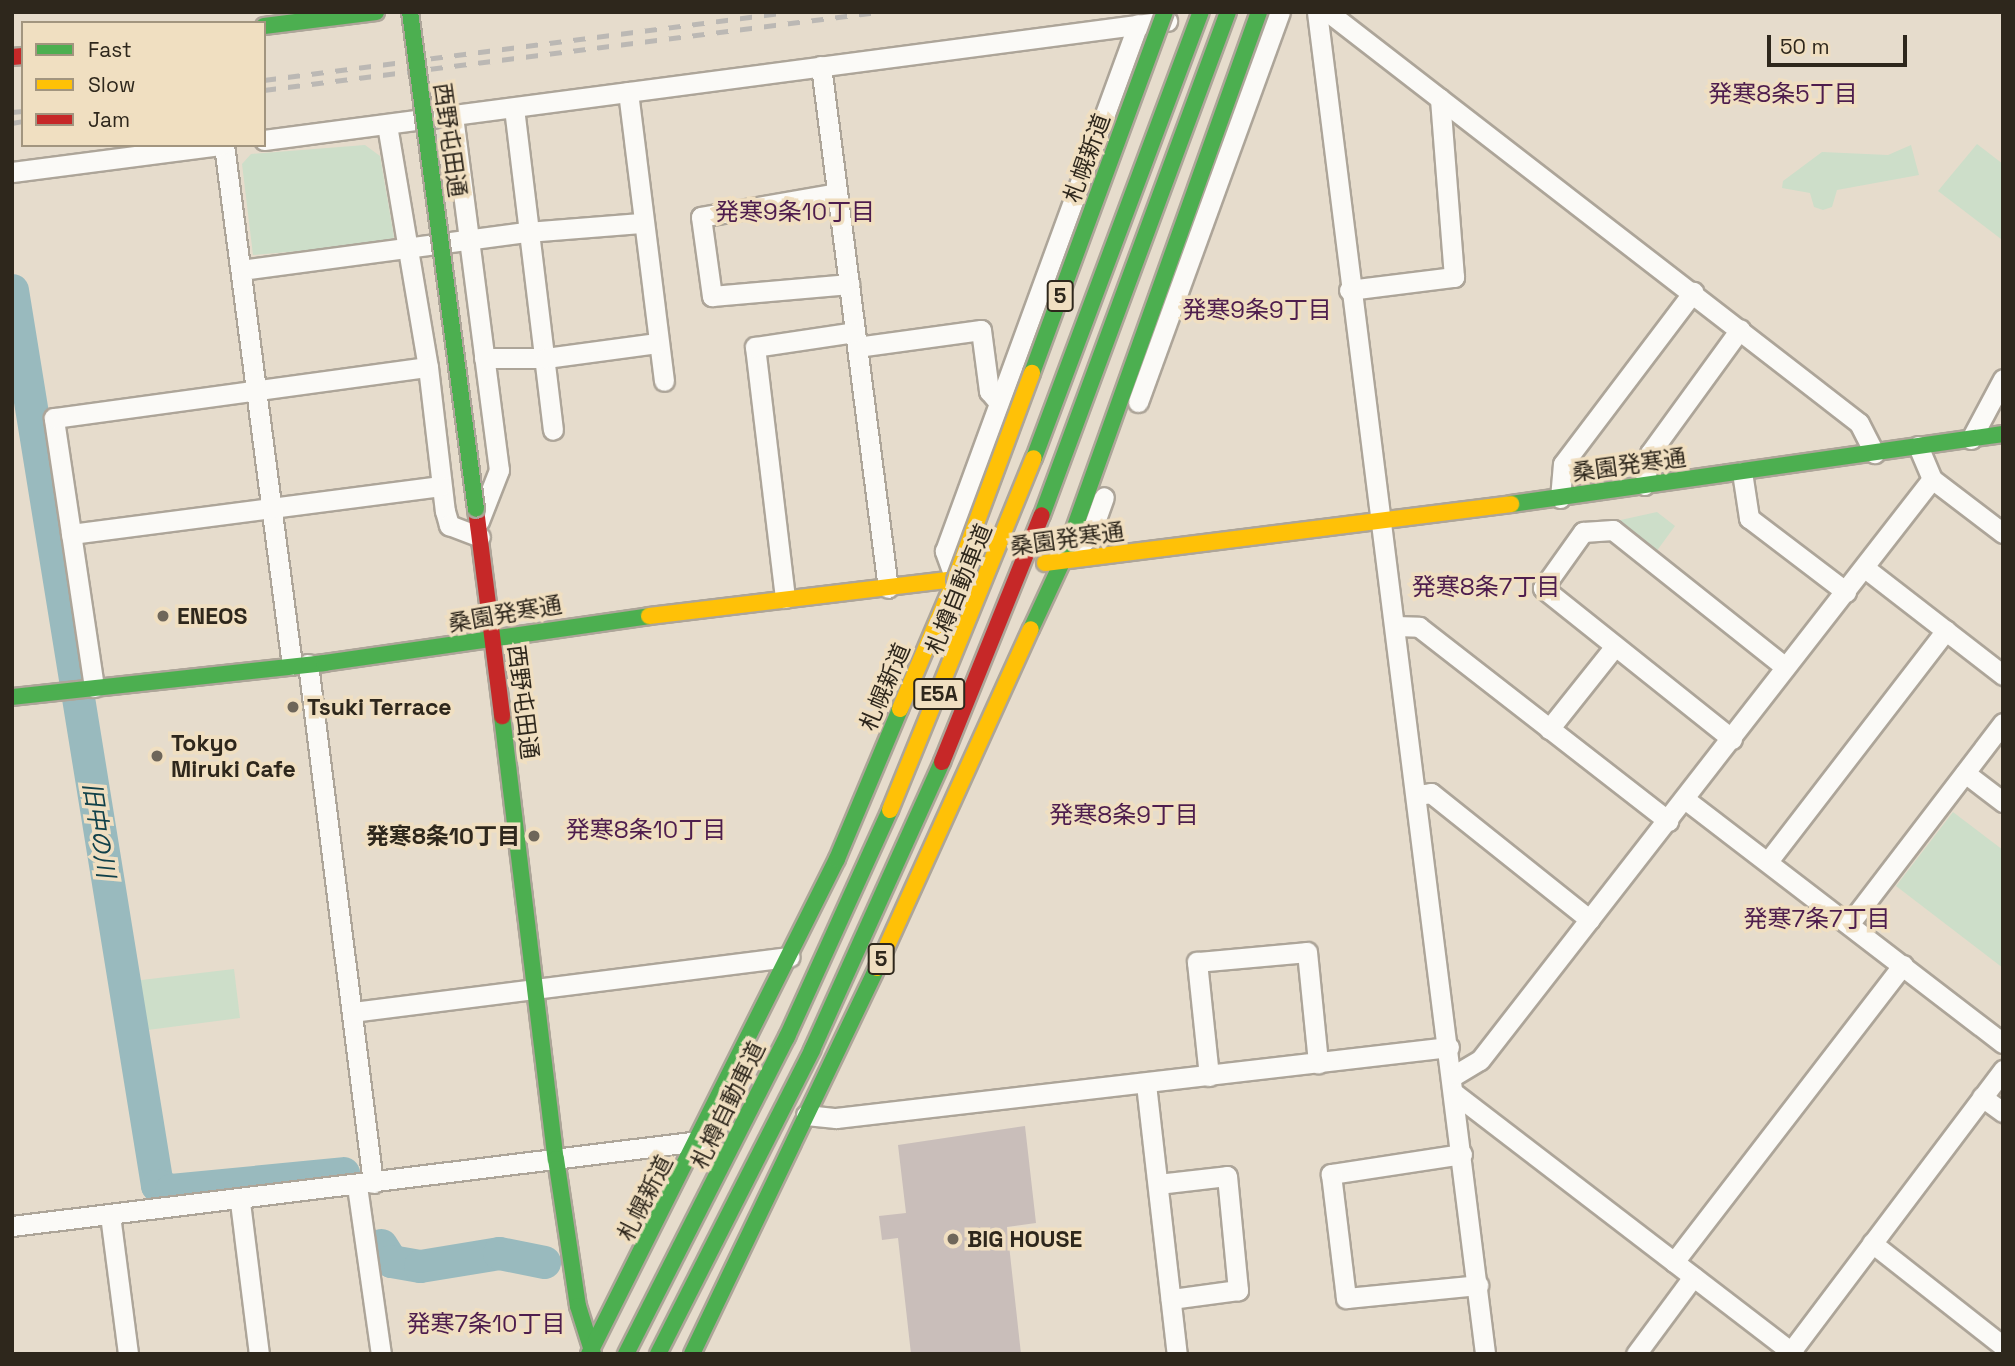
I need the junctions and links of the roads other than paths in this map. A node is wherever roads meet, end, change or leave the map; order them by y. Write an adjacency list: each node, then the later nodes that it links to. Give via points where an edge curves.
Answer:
1 (376, 12): 12 (main road)
2 (410, 12): 53 (main road, 西野屯田通, bridge)
3 (1165, 12): 59 (main road, 札幌新道 / 5, bridge)
4 (1201, 12): 116 (main road, 札樽自動車道 / E5A, bridge, via 1079,348 898,791 787,1037)
5 (1228, 12): 117 (main road, E5A, bridge, via 1015,589 910,838 812,1050)
6 (1248, 12): 11 (street)
7 (1259, 12): 57 (main road, 5)
8 (1280, 12): 57 (street, via 1090,536)
9 (1317, 12): 30 (street)
10 (1328, 12): 15 (street)
11 (1138, 24): 13 (street); 41 (street)
12 (266, 26)
13 (821, 66): 14 (street); 23 (street)
14 (628, 92): 16 (street); 24 (street)
15 (1440, 99): 30 (street, via 1454,277); 31 (street)
16 (514, 108): 17 (street); 25 (street)
17 (453, 116): 18 (street); 26 (street)
18 (387, 125): 19 (street); 27 (street)
19 (266, 140)
20 (206, 147): 22 (street)
21 (222, 147): 28 (street)
22 (12, 172)
23 (837, 193): 29 (street); 29 (street, via 701,217 712,296)
24 (641, 223): 25 (street); 34 (street)
25 (527, 232): 26 (street); 36 (street)
26 (469, 240): 27 (street); 35 (street)
27 (409, 251): 28 (street); 37 (street)
28 (241, 270): 40 (street)
29 (849, 284): 33 (street)
30 (1349, 290): 54 (street)
31 (1693, 292): 32 (street); 51 (street, via 1563,464)
32 (1740, 329): 46 (street, via 1859,423); 49 (street, via 1650,453)
33 (856, 340): 41 (street, via 981,330 989,391); 60 (street); 62 (street, via 755,347)
34 (657, 343): 36 (street); 39 (street)
35 (484, 358): 36 (street); 53 (street, via 499,470)
36 (546, 358): 42 (street)
37 (428, 367): 40 (street); 50 (street)
38 (2003, 379): 44 (street)
39 (664, 382)
40 (256, 390): 52 (street); 56 (street, via 54,418)
41 (999, 402): 59 (street, via 945,551)
42 (553, 430)
43 (2003, 434): 44 (main road, 桑園発寒通)
44 (1971, 439): 45 (main road, 桑園発寒通)
45 (1918, 446): 46 (main road, 桑園発寒通); 48 (street)
46 (1874, 453): 47 (main road, 桑園発寒通)
47 (1742, 472): 49 (main road, 桑園発寒通); 61 (street, via 1749,519)
48 (1932, 479): 55 (street); 58 (street)
49 (1644, 485): 51 (main road, 桑園発寒通)
50 (441, 486): 52 (street); 53 (street, via 449,525)
51 (1560, 498): 54 (main road, 桑園発寒通)
52 (272, 509): 56 (street); 67 (street)
53 (478, 523): 65 (main road, 西野屯田通)
54 (1382, 523): 57 (main road, 桑園発寒通); 63 (street)
55 (2003, 533)
56 (71, 534): 70 (street)
57 (1063, 560): 59 (main road, 桑園発寒通); 96 (main road, 5)
58 (1865, 568): 61 (street); 64 (street)
59 (955, 580): 60 (main road, 桑園発寒通); 83 (main road, 札幌新道 / 5)
60 (888, 588): 62 (main road, 桑園発寒通)
61 (1846, 592): 68 (street)
62 (785, 598): 65 (main road, 桑園発寒通)
63 (1396, 626): 73 (street, via 1419,627); 76 (street)
64 (1946, 630): 69 (street); 80 (street)
65 (492, 636): 67 (main road, 桑園発寒通, via 447,647); 85 (main road, 西野屯田通)
66 (1615, 646): 68 (street, via 1543,588 1583,532 1612,530); 73 (street); 74 (street)
67 (300, 664): 70 (main road, 桑園発寒通); 86 (street)
68 (1786, 667): 74 (street)
69 (2003, 675)
70 (89, 687): 71 (main road, 桑園発寒通)
71 (12, 697)
72 (2003, 723): 75 (street)
73 (1549, 729): 79 (street)
74 (1732, 739): 77 (street)
75 (1965, 773): 78 (street); 82 (street)
76 (1417, 795): 81 (street, via 1431,793); 88 (street)
77 (1686, 800): 79 (street); 80 (street)
78 (2003, 802)
79 (1668, 821): 81 (street)
80 (1769, 860): 82 (street)
81 (1591, 920): 93 (street, via 1480,1060)
82 (1850, 923): 84 (street)
83 (790, 957): 85 (street); 97 (main road, 札幌新道 / 5)
84 (1903, 965): 87 (street); 106 (street)
85 (537, 990): 86 (street); 99 (main road, 西野屯田通)
86 (353, 1012): 101 (street)
87 (2003, 1043)
88 (1450, 1047): 89 (street); 93 (street)
89 (1318, 1063): 91 (street); 91 (street, via 1307,952 1197,962)
90 (2003, 1070): 94 (street)
91 (1209, 1076): 92 (street)
92 (1146, 1084): 96 (street, via 836,1118); 100 (street)
93 (1454, 1085): 98 (street); 106 (street)
94 (1982, 1097): 95 (street); 105 (street)
95 (2003, 1112)
96 (807, 1115): 118 (main road, 5)
97 (699, 1141): 99 (street); 111 (main road, 札幌新道 / 5)
98 (1462, 1154): 108 (street); 108 (street, via 1331,1174 1346,1298)
99 (556, 1158): 101 (street); 111 (main road, 西野屯田通, via 578,1306)
100 (1158, 1184): 109 (street); 109 (street, via 1227,1176 1238,1290)
101 (365, 1185): 102 (street); 115 (street)
102 (240, 1202): 103 (street); 114 (street)
103 (110, 1215): 104 (street); 113 (street)
104 (12, 1226)
105 (1872, 1244): 110 (street); 112 (street)
106 (1674, 1262): 107 (street)
107 (1693, 1277): 112 (street); 121 (street)
108 (1478, 1285): 120 (street)
109 (1171, 1299): 119 (street)
110 (2003, 1346)
111 (592, 1352)
112 (1791, 1353)
113 (128, 1354)
114 (259, 1354)
115 (381, 1354)
116 (626, 1354)
117 (659, 1354)
118 (692, 1354)
119 (1177, 1354)
120 (1485, 1354)
121 (1636, 1354)

